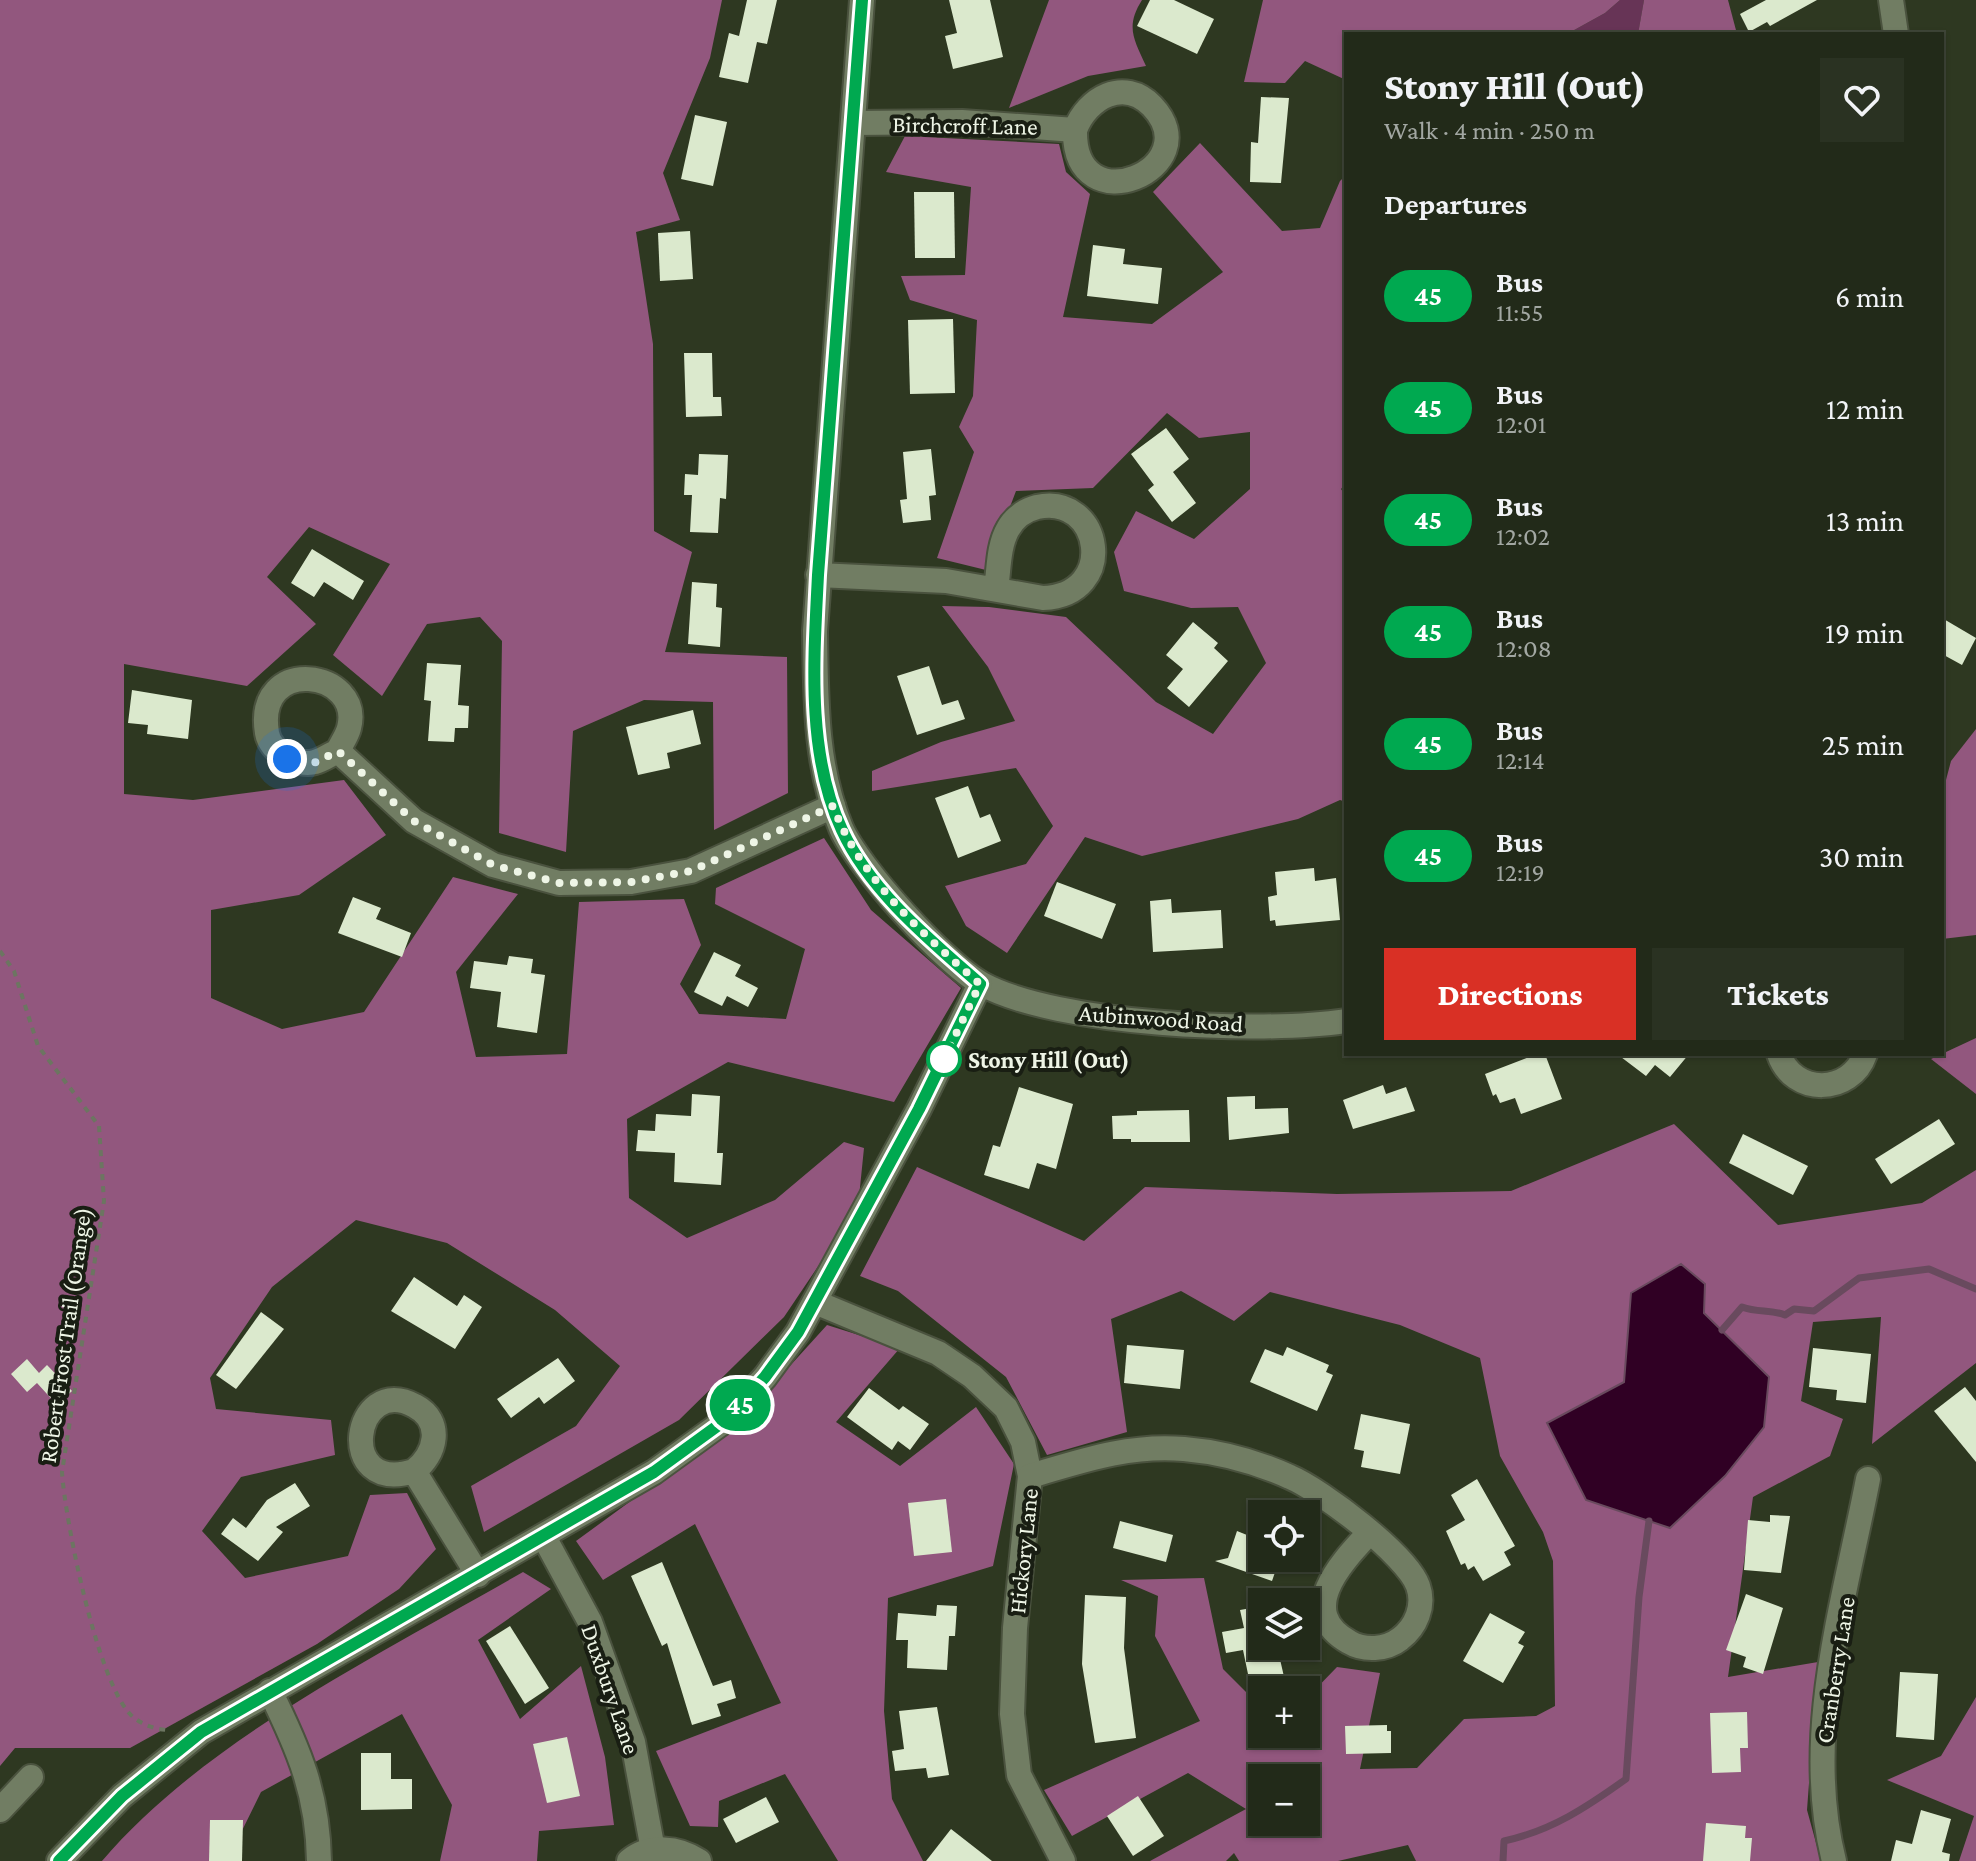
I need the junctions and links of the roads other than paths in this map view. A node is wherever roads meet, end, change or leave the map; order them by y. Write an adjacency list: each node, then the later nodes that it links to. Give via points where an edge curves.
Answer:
1 (862, 0): 4 (street)
2 (1891, 0): 3 (street)
3 (1896, 32)
4 (854, 123): 5 (street, Birchcroff Lane, via 976,122); 6 (street)
5 (1075, 130)
6 (818, 575): 7 (street, via 889,576); 9 (street, via 816,688)
7 (996, 589): 7 (street, via 1043,598 1072,591 1092,568 1095,553 1085,524 1060,507 1045,506 1018,517 1003,543)
8 (338, 751): 9 (street, via 414,821 493,865 559,883 631,882 691,871)
9 (833, 806): 10 (street, via 861,862 917,926)
10 (980, 984): 11 (street, Aubinwood Road, via 1022,1000 1090,1014 1212,1024); 14 (street)
11 (1344, 1021)
12 (1780, 1056): 13 (street, via 1799,1080 1826,1086 1852,1076)
13 (1864, 1056)
14 (815, 1302): 16 (street, Hickory Lane, via 938,1353 972,1376 1006,1408 1023,1442); 19 (street, via 765,1377 727,1419 654,1472)
15 (414, 1471): 20 (street)
16 (1030, 1476): 18 (street, via 1118,1450 1184,1448 1242,1459 1293,1478 1353,1516); 29 (street, Hickory Lane, via 1012,1714 1019,1775)
17 (1868, 1479): 30 (street, Cranberry Lane, via 1826,1702 1820,1775)
18 (1369, 1533): 18 (street, via 1332,1575 1325,1604 1336,1632 1348,1642 1380,1648 1408,1633 1421,1603 1411,1573)
19 (544, 1537): 20 (street); 24 (street, Duxbury Lane, via 590,1622 633,1742)
20 (478, 1575): 21 (street)
21 (270, 1691): 25 (street, via 201,1732 122,1796); 26 (street, via 303,1756 318,1818)
22 (31, 1777): 23 (street)
23 (0, 1810)
24 (653, 1850): 27 (street); 28 (street, via 672,1849)
25 (59, 1861)
26 (319, 1861)
27 (629, 1861)
28 (699, 1861)
29 (1063, 1861)
30 (1834, 1861)

